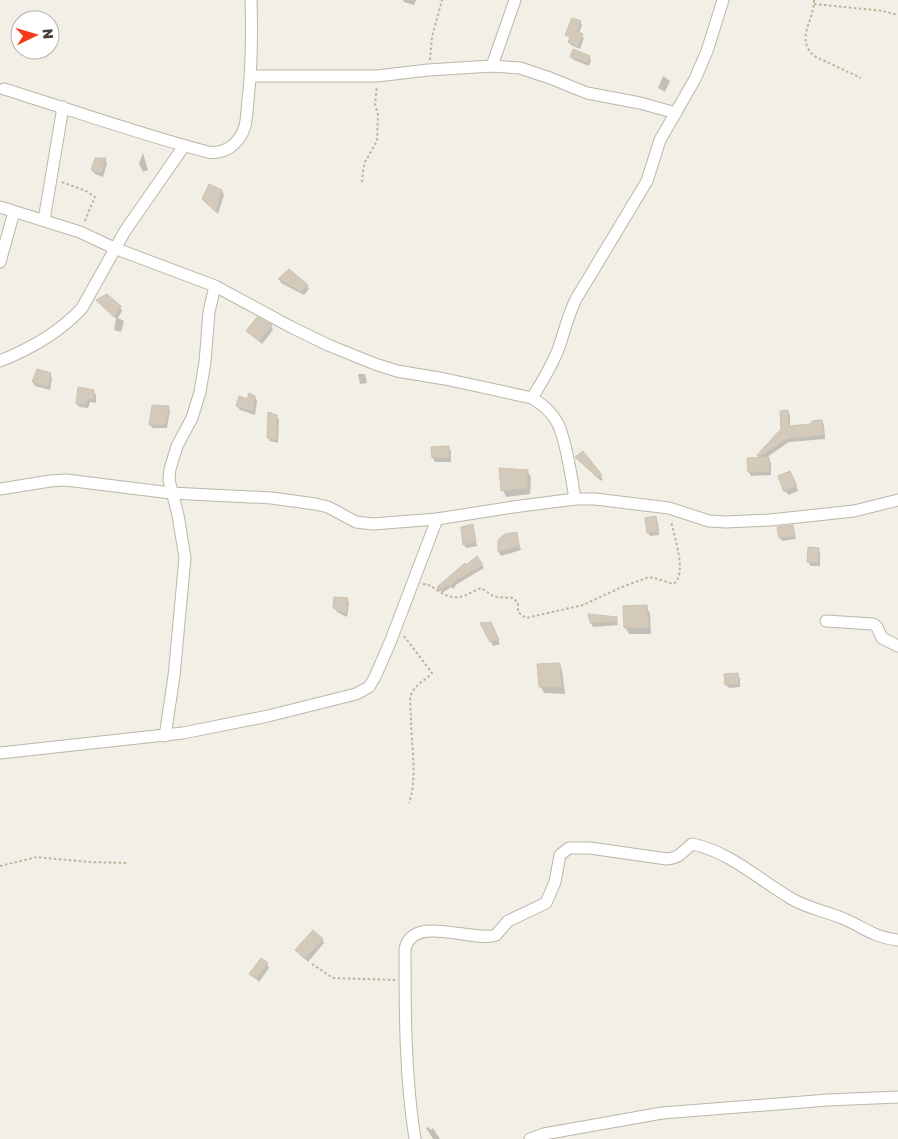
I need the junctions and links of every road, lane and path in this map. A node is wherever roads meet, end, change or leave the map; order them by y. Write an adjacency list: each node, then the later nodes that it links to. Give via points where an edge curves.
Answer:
1 (251, 0): 10 (street)
2 (442, 0): 9 (path, via 432,37)
3 (515, 0): 8 (street)
4 (723, 0): 15 (street, via 707,51)
5 (814, 0): 6 (path)
6 (814, 4): 7 (path); 12 (path, via 805,36 809,50 814,56)
7 (898, 15)
8 (492, 66): 9 (street); 15 (street, via 520,68 587,93)
9 (428, 70): 11 (street)
10 (251, 76): 11 (street); 16 (street, via 244,127 236,143 216,153)
11 (377, 76): 18 (path, via 377,141 365,162)
12 (861, 78)
13 (4, 89): 14 (street)
14 (63, 107): 16 (street); 17 (street)
15 (676, 113): 27 (street, via 660,140 641,193 576,298 548,372)
16 (184, 146): 23 (street)
17 (50, 178): 21 (street); 22 (path, via 95,197)
18 (362, 182)
19 (0, 207): 20 (street)
20 (14, 212): 21 (street); 24 (street)
21 (44, 220): 22 (street)
22 (80, 232): 23 (street)
23 (114, 248): 25 (street); 26 (street, via 90,297 72,319 30,347)
24 (0, 262)
25 (215, 286): 27 (street, via 291,327 375,364); 29 (street, via 200,392 192,418 174,454 169,474)
26 (0, 361)
27 (532, 398): 30 (street, via 557,422)
28 (0, 489): 29 (street, via 66,480)
29 (172, 493): 33 (street, via 272,498 315,504 356,522 374,524); 38 (street, via 185,558)
30 (575, 499): 32 (street); 33 (street)
31 (898, 500): 32 (street, via 854,511 746,522 709,521)
32 (669, 508): 34 (path, via 680,575 673,584 649,578 622,586 583,605 526,618 518,612 516,599 495,597 481,588 458,598 427,584)
33 (437, 519): 36 (street)
34 (421, 586)
35 (826, 621): 37 (street, via 873,624 882,638)
36 (396, 626): 38 (street, via 375,676 369,686 356,694 268,716); 40 (path, via 432,673 411,695 414,761)
37 (898, 646)
38 (165, 736): 39 (street)
39 (0, 753)
40 (410, 803)
41 (128, 863): 42 (path, via 37,857)
42 (0, 866)
43 (898, 940): 45 (street, via 868,932 844,919 793,900 729,857 703,846 692,844 674,859 569,848 560,855 555,882 546,903 508,921 496,935 480,937 440,930 414,935 406,941)
44 (312, 964): 45 (path, via 333,978)
45 (405, 980): 47 (street, via 410,1108)
46 (898, 1097): 48 (street, via 662,1113)
47 (415, 1139)
48 (530, 1139)

